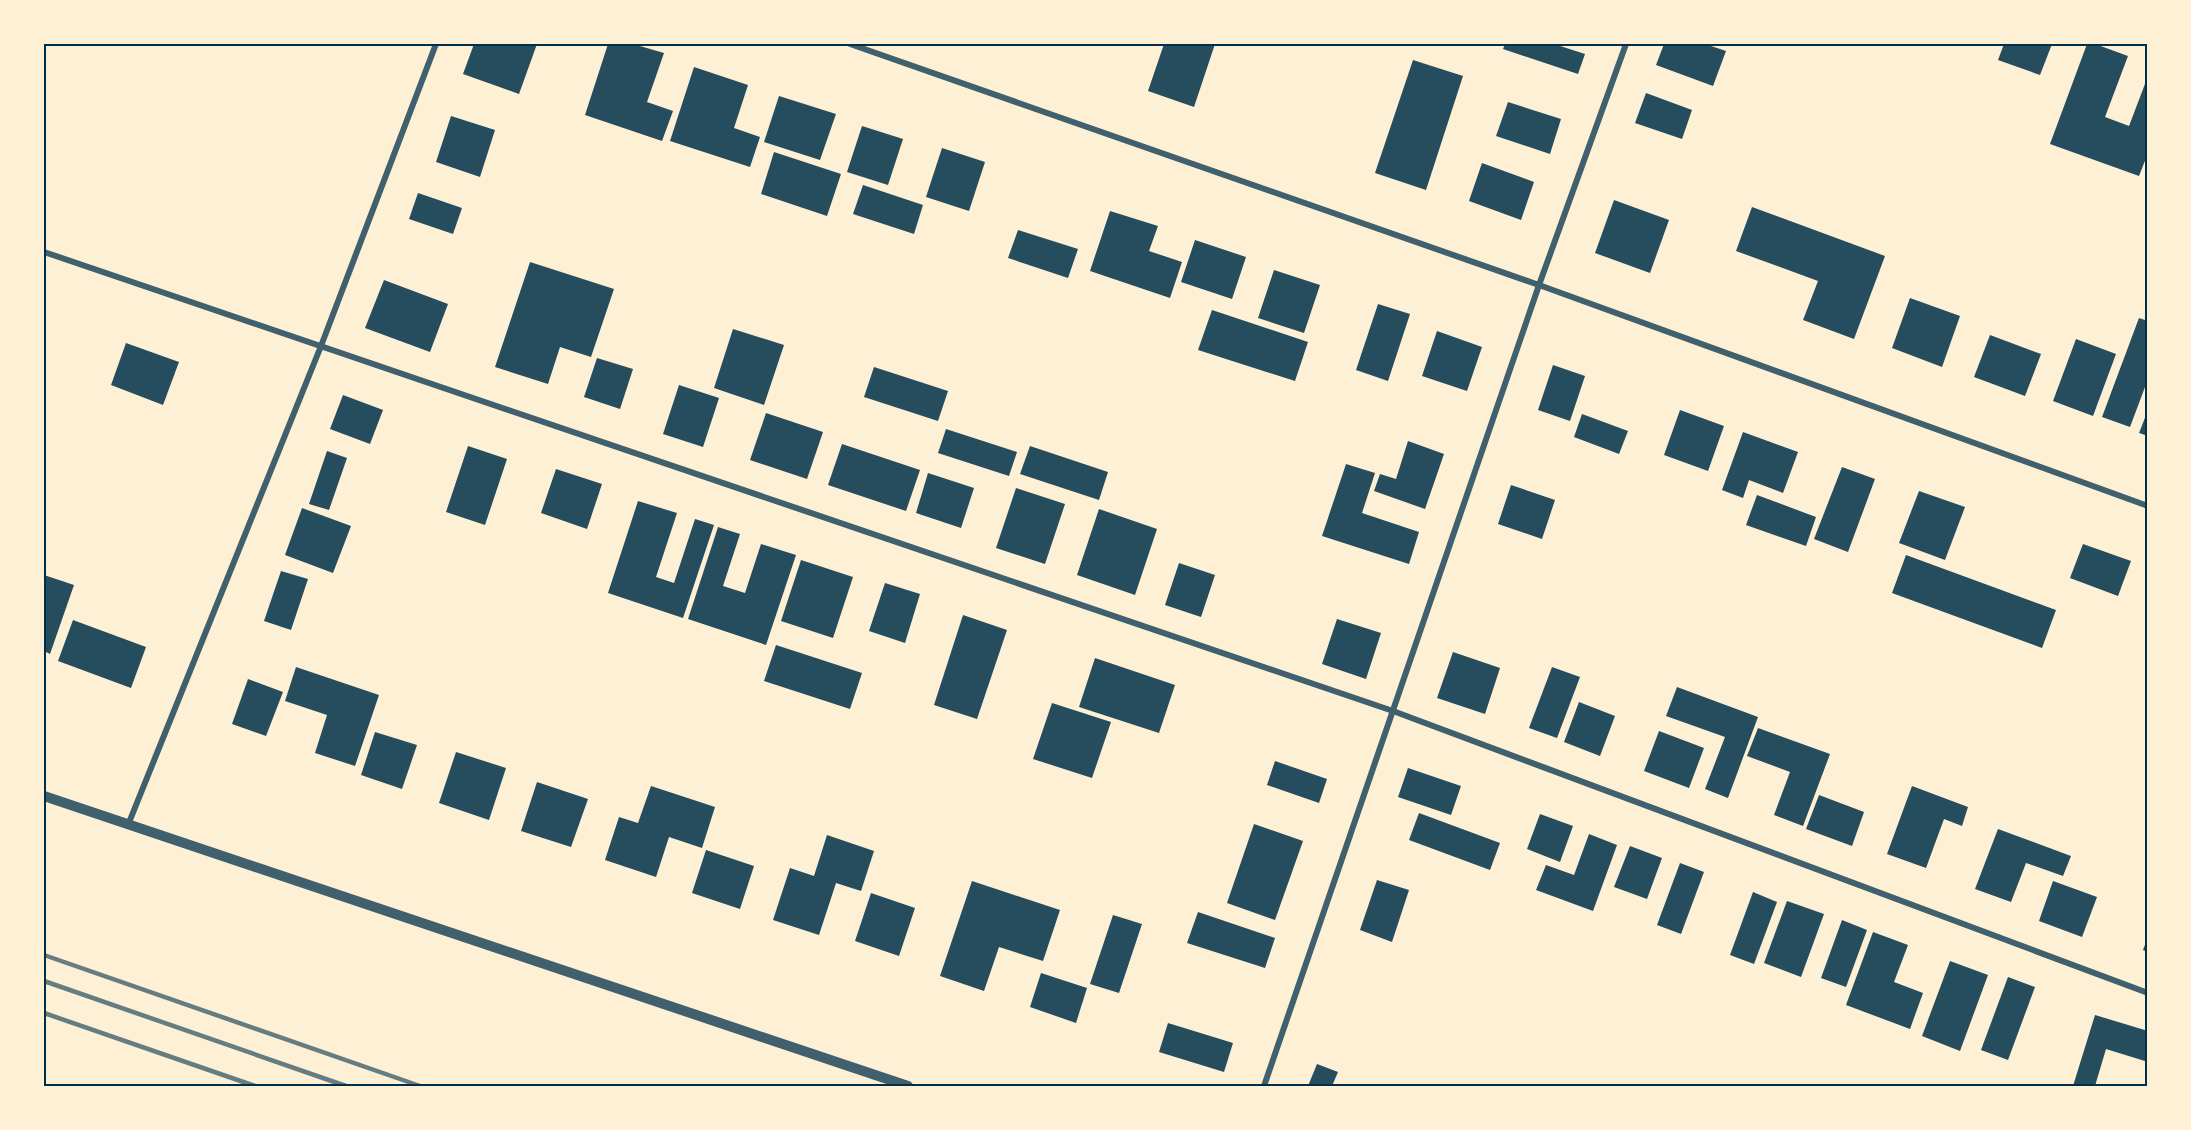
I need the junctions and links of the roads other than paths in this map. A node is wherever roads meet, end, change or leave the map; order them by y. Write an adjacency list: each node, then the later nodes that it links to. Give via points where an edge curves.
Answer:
1 (436, 44): 6 (street)
2 (850, 44): 5 (street)
3 (1626, 44): 5 (street)
4 (44, 252): 6 (street)
5 (1539, 285): 7 (street); 8 (street)
6 (321, 346): 8 (street); 10 (street)
7 (2148, 506)
8 (1393, 711): 11 (street); 13 (street)
9 (44, 796): 10 (street)
10 (128, 825): 12 (street)
11 (2148, 993)
12 (908, 1086)
13 (1264, 1086)

